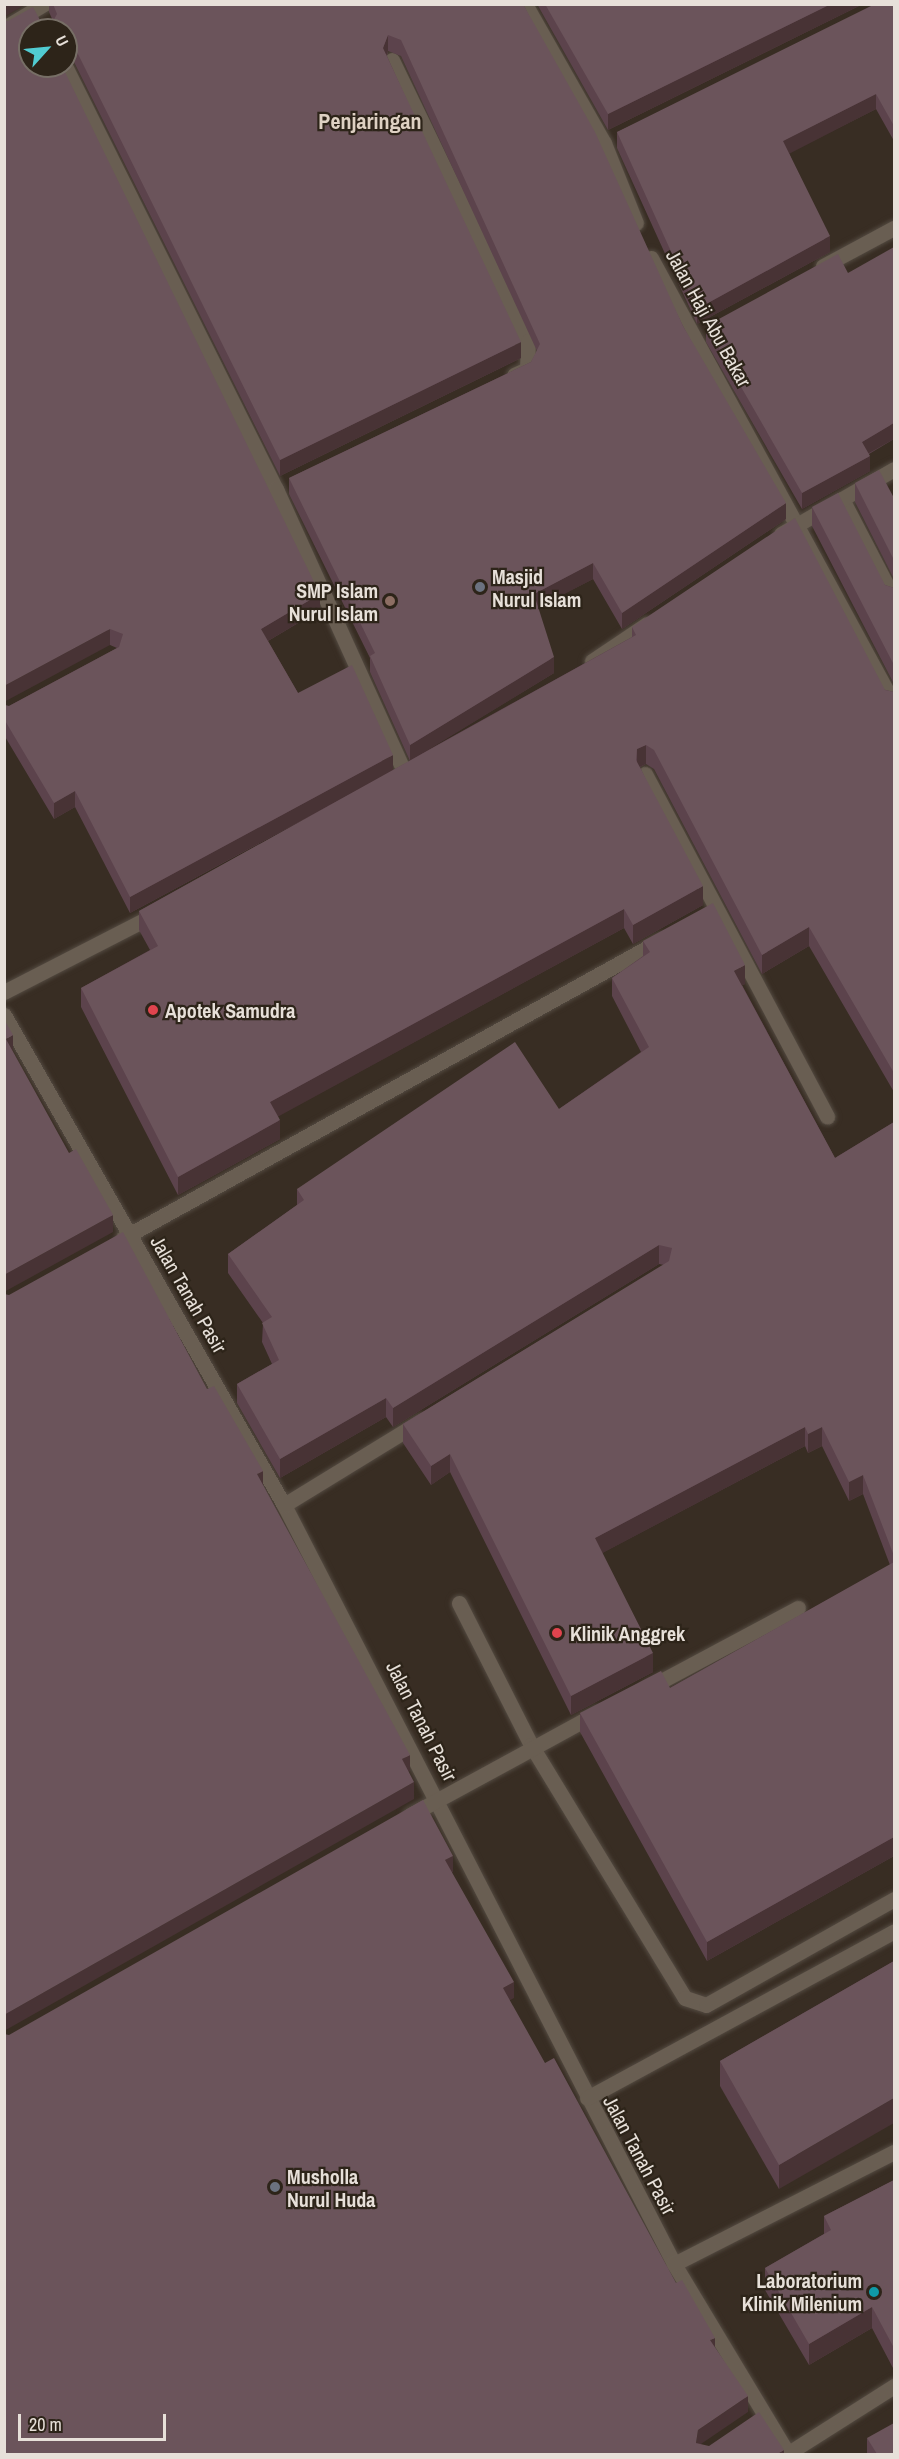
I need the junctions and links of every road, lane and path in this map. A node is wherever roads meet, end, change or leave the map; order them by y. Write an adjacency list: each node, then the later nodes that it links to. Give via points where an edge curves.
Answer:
1 (525, 4): 7 (street, Jalan Haji Abu Bakar)
2 (41, 11): 3 (street)
3 (4, 28)
4 (392, 60): 12 (street, via 528,341 527,369)
5 (71, 78): 15 (street)
6 (624, 133): 7 (street)
7 (603, 143): 11 (street, Jalan Haji Abu Bakar, via 643,239)
8 (894, 228): 9 (street)
9 (804, 277)
10 (712, 327): 11 (street)
11 (692, 338): 17 (street, Jalan Haji Abu Bakar)
12 (496, 384)
13 (894, 469): 16 (street)
14 (297, 479): 15 (street)
15 (276, 489): 23 (street, via 401,778)
16 (842, 499): 17 (street); 19 (street)
17 (799, 522): 18 (street); 22 (street, Jalan Haji Abu Bakar)
18 (770, 542)
19 (894, 599)
20 (662, 614): 21 (street)
21 (574, 672)
22 (894, 704)
23 (426, 763)
24 (645, 774): 29 (street, via 711,912)
25 (176, 903): 27 (street)
26 (675, 932): 30 (street)
27 (4, 992)
28 (4, 1015): 30 (street, Jalan Tanah Pasir)
29 (827, 1117)
30 (131, 1234): 31 (street); 33 (street, Jalan Tanah Pasir)
31 (110, 1246)
32 (434, 1413): 33 (street)
33 (284, 1505): 39 (street, Jalan Tanah Pasir)
34 (459, 1603): 38 (street)
35 (798, 1608): 36 (street)
36 (634, 1694)
37 (614, 1704): 38 (street)
38 (531, 1745): 39 (street); 41 (street, via 685,1998 697,2005 705,2005)
39 (439, 1799): 40 (street); 43 (street, Jalan Tanah Pasir)
40 (397, 1822)
41 (894, 1899)
42 (894, 1931): 43 (street)
43 (587, 2098): 45 (street, Jalan Tanah Pasir)
44 (894, 2152): 45 (street)
45 (674, 2264): 47 (street, Jalan Tanah Pasir, via 757,2417)
46 (894, 2386): 47 (street)
47 (787, 2454)

